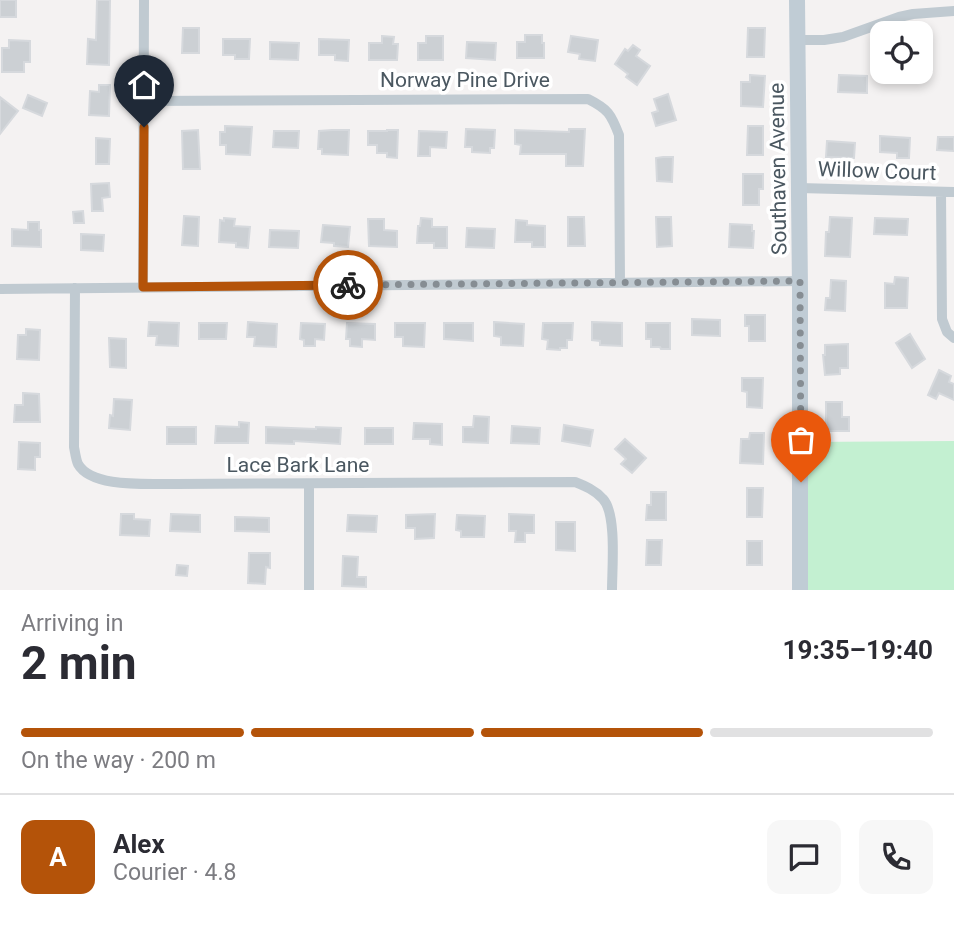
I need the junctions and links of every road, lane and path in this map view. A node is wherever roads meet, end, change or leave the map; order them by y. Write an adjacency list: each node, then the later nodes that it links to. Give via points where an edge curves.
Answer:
1 (144, 0): 5 (street)
2 (797, 0): 4 (street, Southaven Avenue)
3 (954, 11): 4 (street, via 899,17 843,37)
4 (798, 40): 6 (street, Southaven Avenue)
5 (144, 101): 10 (street, Norway Pine Drive, via 588,99 612,117 619,135); 11 (street)
6 (799, 188): 7 (street, Willow Court); 9 (street, Southaven Avenue)
7 (941, 192): 8 (street, Willow Court); 14 (street, via 942,319)
8 (954, 192)
9 (800, 281): 10 (street); 18 (street, Southaven Avenue)
10 (620, 282): 11 (street)
11 (143, 287): 12 (street)
12 (75, 288): 13 (street); 15 (street, Lace Bark Lane, via 74,447 78,464 88,474 116,482)
13 (0, 289)
14 (954, 338)
15 (309, 484): 16 (street); 17 (street, Lace Bark Lane, via 575,482 605,501 612,522)
16 (309, 590)
17 (612, 590)
18 (800, 590)

